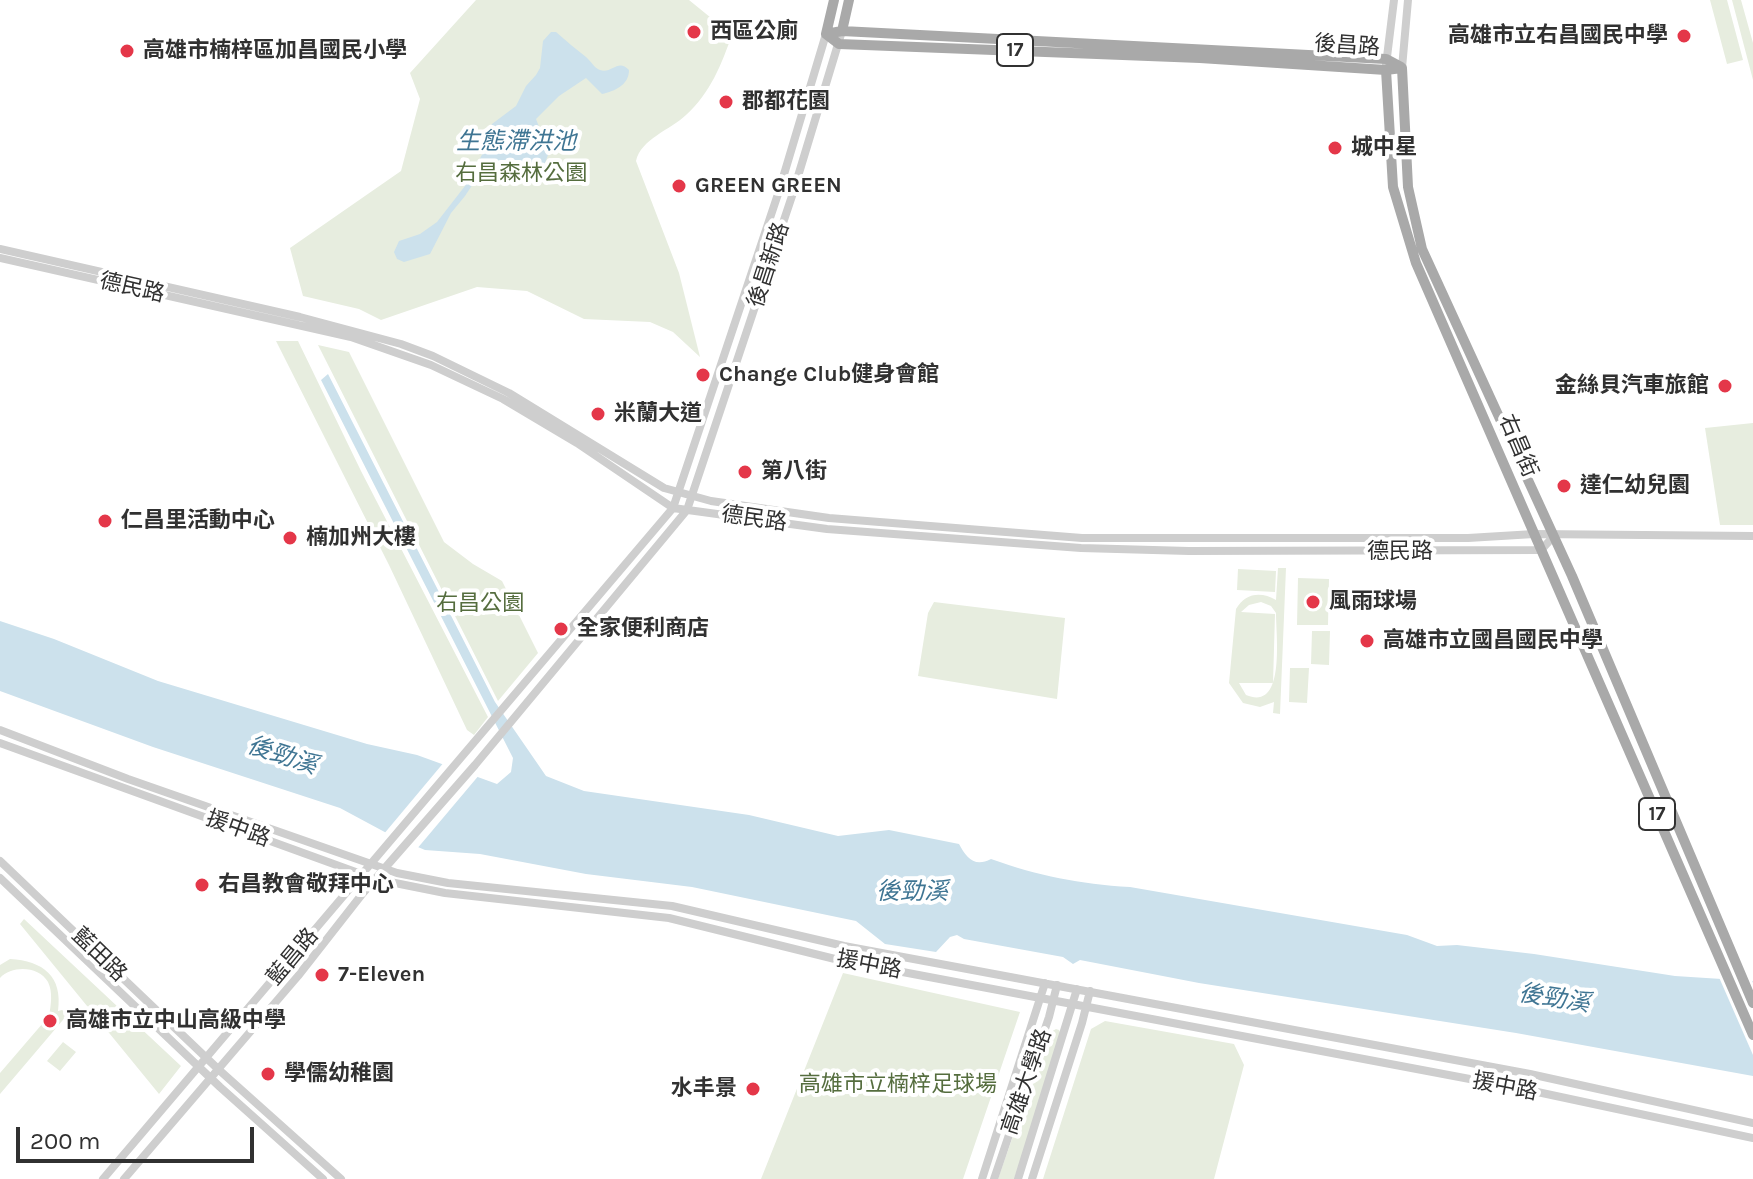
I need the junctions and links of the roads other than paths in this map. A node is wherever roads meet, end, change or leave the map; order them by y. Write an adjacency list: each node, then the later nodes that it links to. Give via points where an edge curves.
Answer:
1 (834, 0): 6 (main road)
2 (849, 0): 5 (main road)
3 (1394, 0): 8 (street, 右昌街)
4 (1408, 0): 9 (street, 右昌街)
5 (842, 31): 6 (main road, 後昌路 / 17); 7 (street, 後昌新路); 8 (main road, 後昌路 / 17)
6 (826, 34): 7 (main road); 12 (street, 後昌新路)
7 (839, 44): 8 (main road, 後昌路 / 17); 13 (street, 後昌新路)
8 (1386, 64): 9 (main road, 後昌路 / 17); 16 (main road, 右昌街 / 17, via 1393,187 1407,239)
9 (1402, 68): 17 (main road, 右昌街 / 17, via 1408,187 1422,249)
10 (0, 249): 12 (street, 德民路, via 401,344 478,377 664,488)
11 (0, 258): 14 (street, 德民路, via 351,337 400,353 503,399)
12 (680, 491): 13 (street, 德民路); 14 (street)
13 (691, 497): 15 (street); 16 (street, 德民路, via 829,518 1082,538)
14 (673, 508): 15 (street, 德民路); 20 (street)
15 (687, 510): 19 (street, 德民路, via 827,529 1081,548); 21 (street)
16 (1534, 534): 17 (street, 德民路); 19 (main road, 右昌街 / 17)
17 (1554, 536): 18 (street, 德民路); 19 (street); 36 (main road, 右昌街 / 17)
18 (1753, 536)
19 (1541, 550): 39 (main road, 右昌街 / 17)
20 (558, 644): 21 (street); 25 (street, 藍昌路)
21 (565, 657): 26 (street, 藍昌路)
22 (0, 730): 25 (street, 援中路)
23 (0, 743): 27 (street, 援中路)
24 (0, 861): 40 (street, 藍田路)
25 (371, 865): 26 (street, 援中路); 27 (street, 藍昌路)
26 (384, 870): 29 (street, 藍昌路); 30 (street, 援中路, via 448,883 672,906 844,946)
27 (363, 874): 29 (street, 援中路); 40 (street, 藍昌路)
28 (0, 878): 41 (street, 藍田路)
29 (375, 879): 34 (street, 援中路, via 445,893 669,918 839,960); 42 (street, 藍昌路)
30 (1045, 983): 31 (street, 援中路); 34 (street, 高雄大學路)
31 (1057, 985): 32 (street, 援中路); 35 (street, 高雄大學路)
32 (1077, 989): 33 (street, 援中路); 37 (street, 高雄大學路)
33 (1090, 991): 38 (street, 高雄大學路); 44 (street, 援中路, via 1530,1074)
34 (1041, 999): 35 (street, 援中路); 50 (street, 高雄大學路)
35 (1053, 1001): 37 (street, 援中路); 51 (street, 高雄大學路)
36 (1753, 1003)
37 (1073, 1005): 38 (street, 援中路); 52 (street, 高雄大學路)
38 (1086, 1007): 45 (street, 援中路); 53 (street, 高雄大學路)
39 (1753, 1035)
40 (206, 1057): 41 (street, 藍昌路); 42 (street, 藍田路)
41 (198, 1066): 43 (street, 藍田路); 46 (street, 藍昌路)
42 (218, 1069): 43 (street, 藍昌路); 49 (street, 藍田路)
43 (210, 1077): 47 (street, 藍昌路); 48 (street, 藍田路)
44 (1753, 1123)
45 (1753, 1138)
46 (103, 1179)
47 (124, 1179)
48 (323, 1179)
49 (341, 1179)
50 (982, 1179)
51 (994, 1179)
52 (1018, 1179)
53 (1032, 1179)

